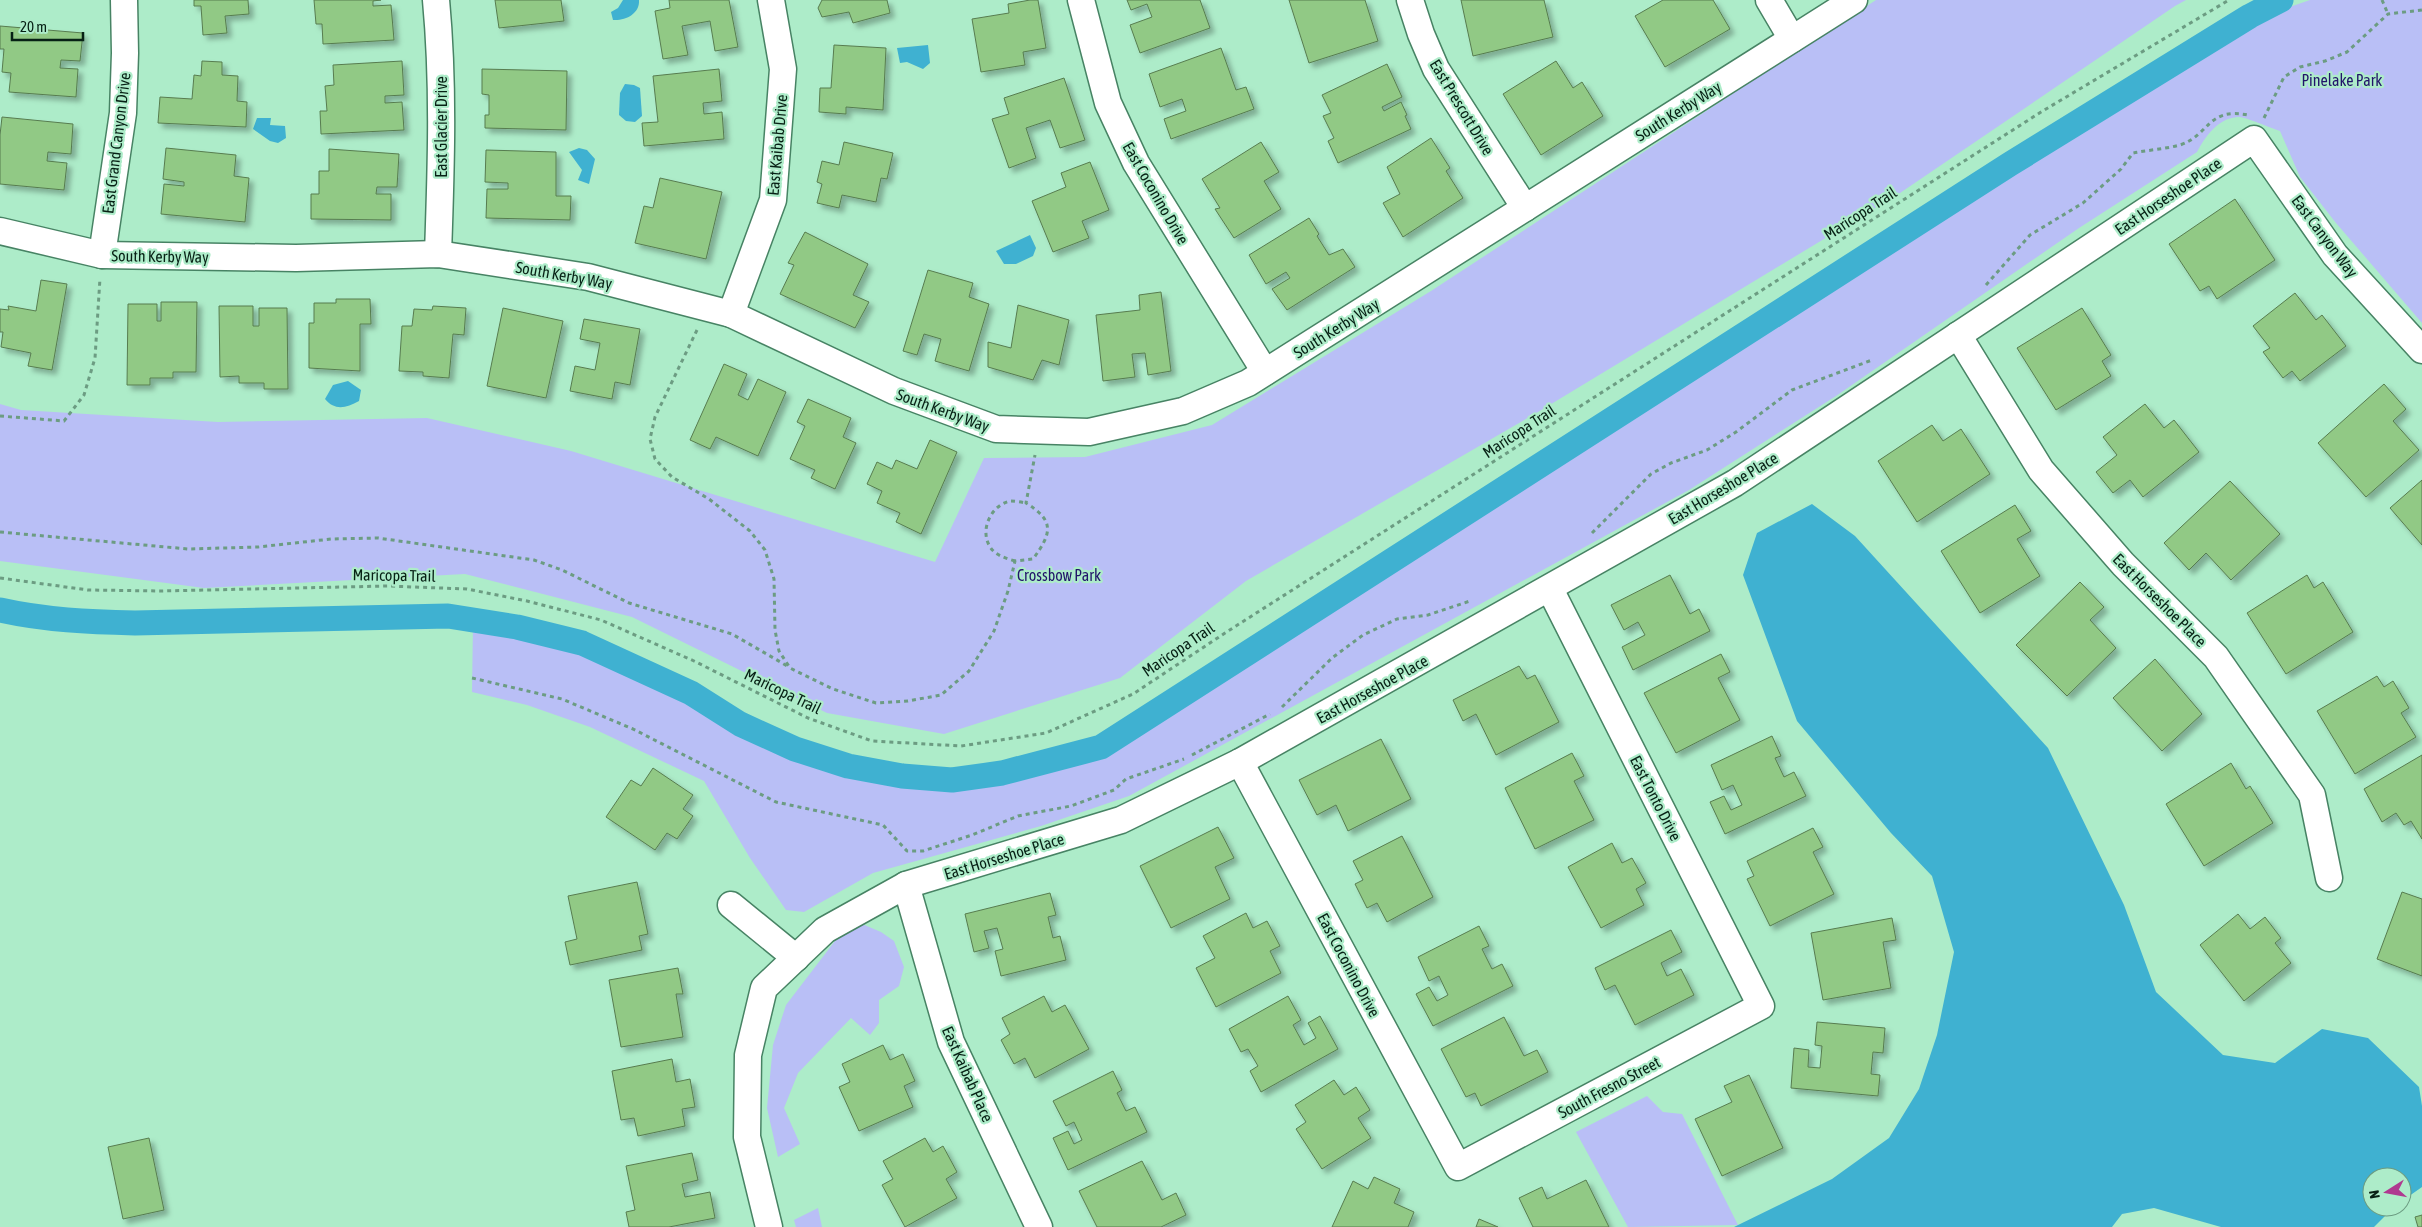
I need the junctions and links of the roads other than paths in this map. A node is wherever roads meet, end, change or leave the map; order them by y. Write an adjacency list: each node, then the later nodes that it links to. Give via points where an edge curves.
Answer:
1 (124, 0): 13 (street, East Grand Canyon Drive, via 123,113)
2 (436, 0): 12 (street, East Glacier Drive, via 441,49 442,131)
3 (771, 0): 14 (street, East Kaibab Drive, via 783,69 773,200)
4 (1081, 0): 17 (street, East Coconino Drive, via 1108,103 1136,163)
5 (1410, 0): 10 (street, East Prescott Drive, via 1436,68)
6 (1769, 0): 8 (street)
7 (1854, 0): 8 (street, South Kerby Way)
8 (1792, 39): 10 (street, South Kerby Way)
9 (2259, 128): 15 (street, East Horseshoe Place); 16 (street, East Canyon Way, via 2336,255)
10 (1525, 208): 17 (street, South Kerby Way)
11 (0, 231): 13 (street, South Kerby Way)
12 (438, 254): 13 (street, South Kerby Way, via 296,258); 14 (street, South Kerby Way, via 588,277)
13 (102, 255)
14 (719, 311): 17 (street, South Kerby Way, via 894,392 996,429 1089,432 1183,410 1248,383)
15 (1958, 336): 18 (street, East Horseshoe Place, via 1735,483); 20 (street, East Horseshoe Place, via 2041,470 2123,564 2216,657 2312,795)
16 (2422, 350)
17 (1265, 372)
18 (1550, 589): 19 (street, East Horseshoe Place); 24 (street, East Tonto Drive)
19 (1240, 762): 21 (street, East Horseshoe Place, via 1121,820); 25 (street, East Coconino Drive)
20 (2329, 878)
21 (906, 885): 23 (street, East Horseshoe Place, via 825,930); 27 (street, East Kaibab Place, via 951,1042)
22 (731, 905): 23 (street)
23 (796, 958): 26 (street, East Horseshoe Place, via 764,988 748,1055 747,1137)
24 (1761, 1006): 25 (street, South Fresno Street)
25 (1458, 1167)
26 (769, 1227)
27 (1039, 1227)

